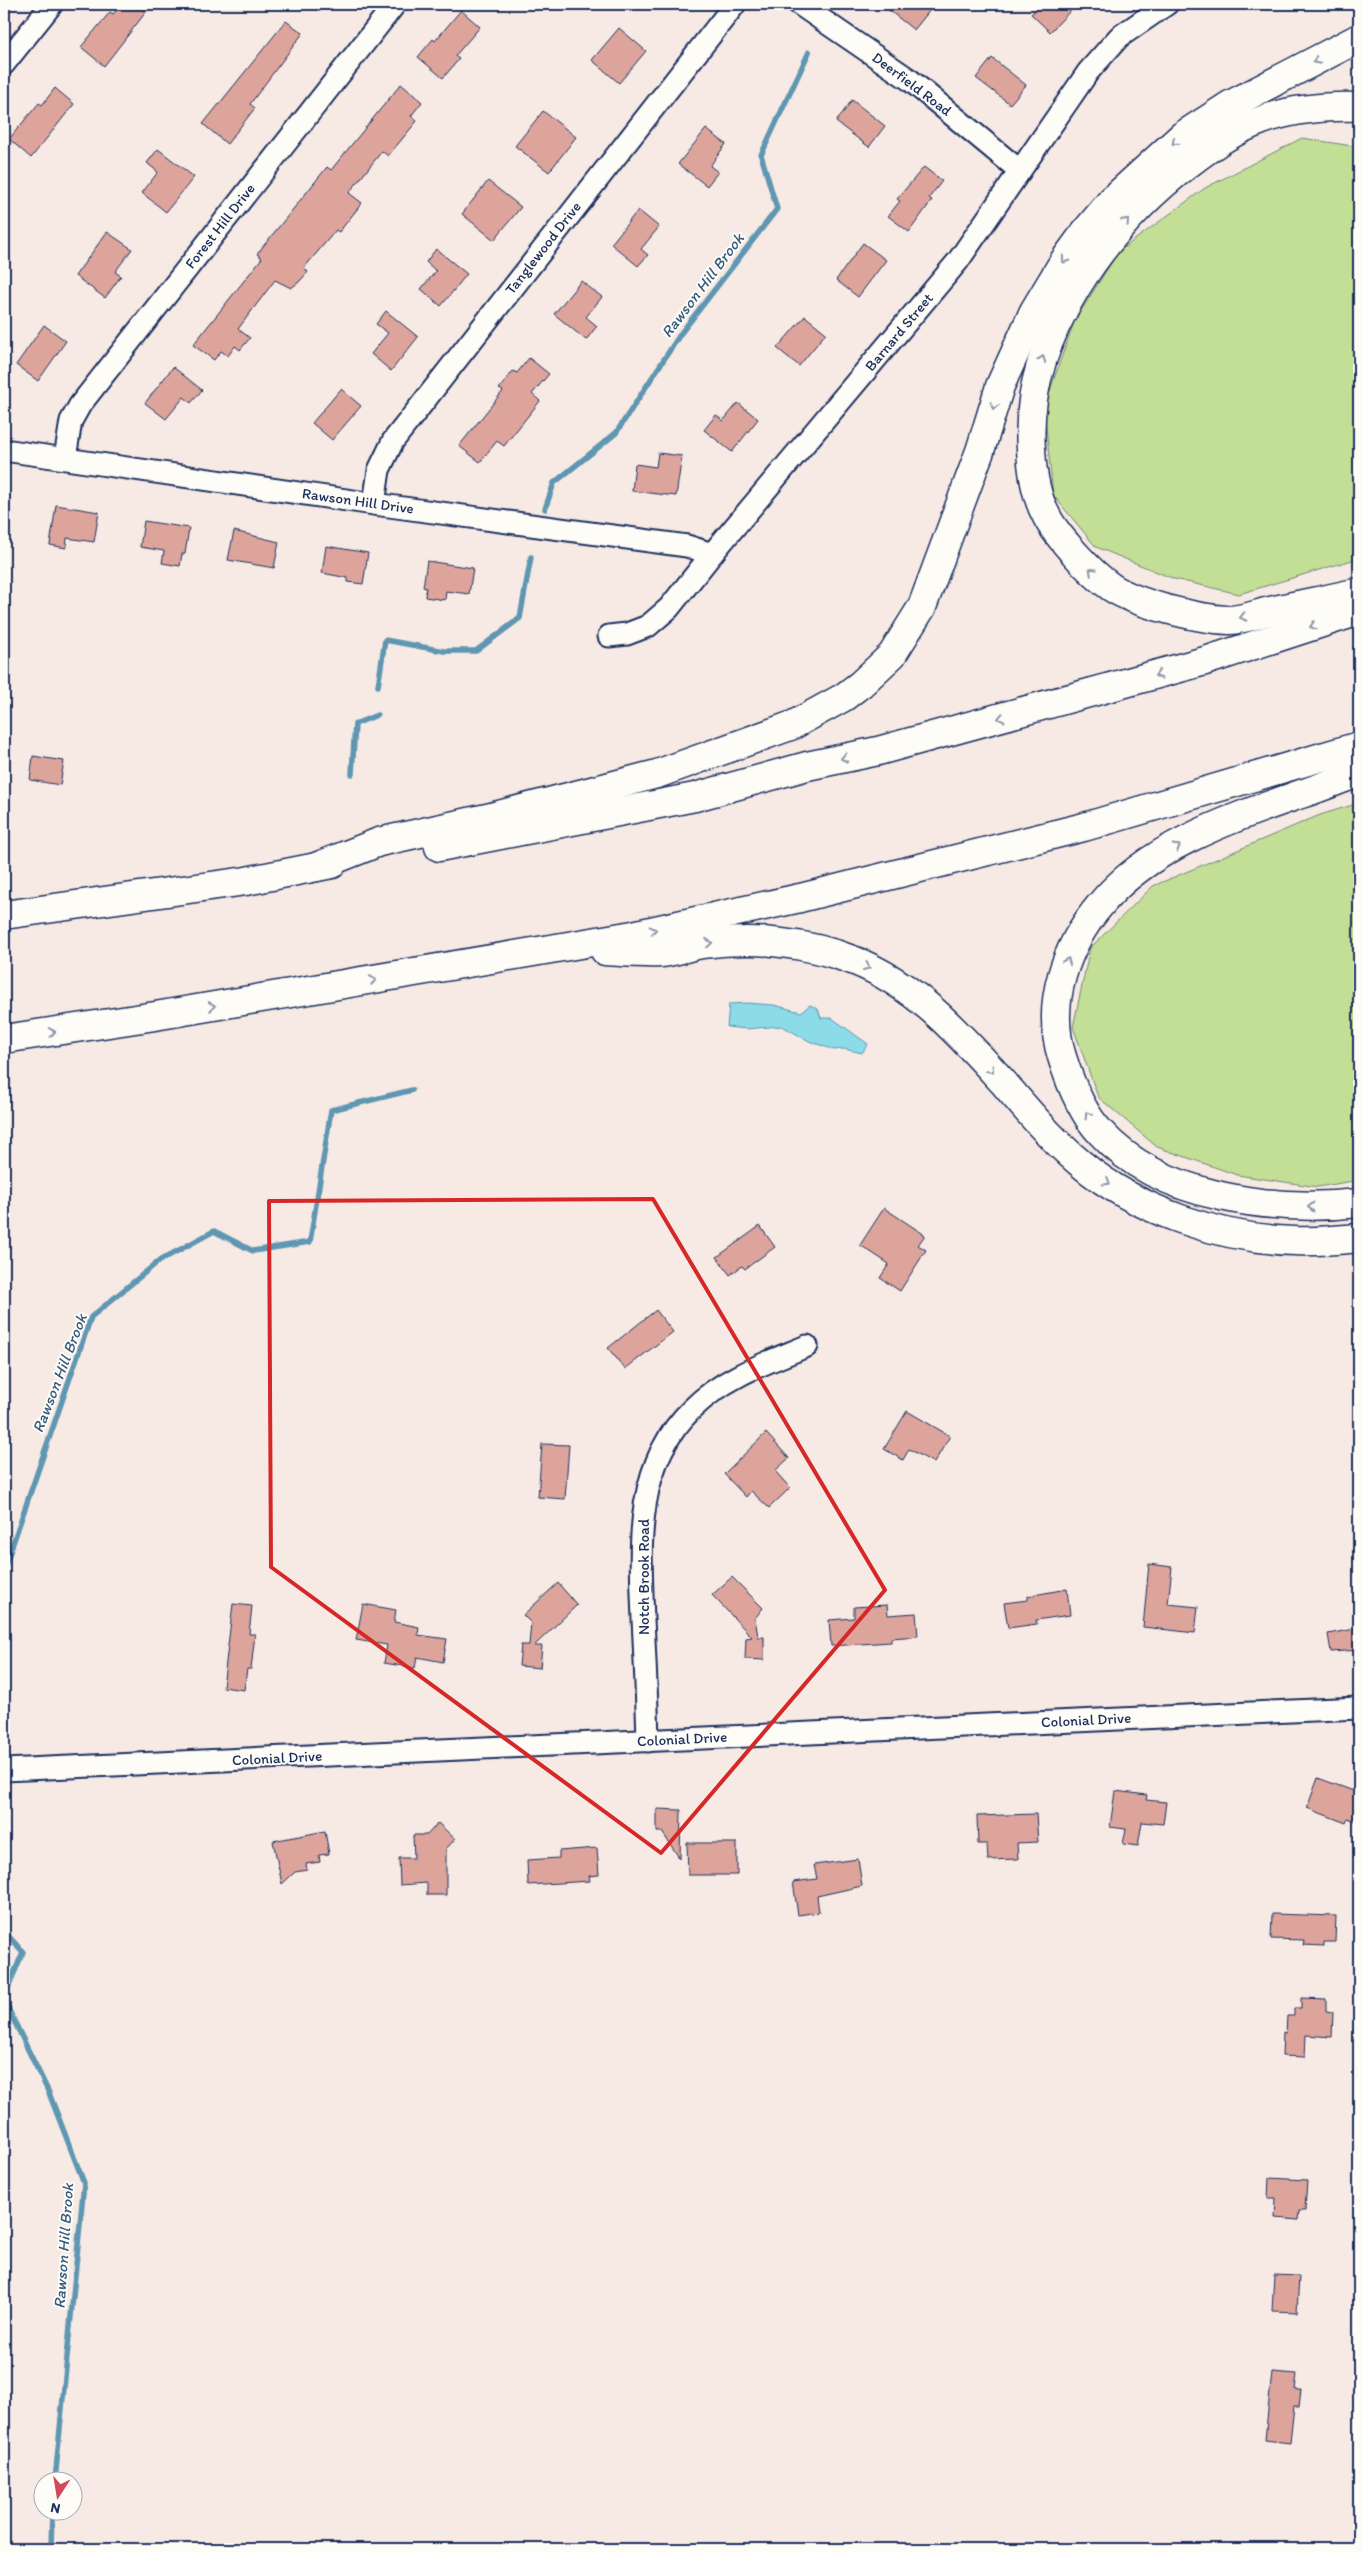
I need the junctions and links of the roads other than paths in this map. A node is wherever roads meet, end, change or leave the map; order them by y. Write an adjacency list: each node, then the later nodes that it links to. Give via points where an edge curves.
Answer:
1 (52, 4): 7 (street)
2 (395, 4): 11 (street, Forest Hill Drive, via 80,404 71,421)
3 (735, 4): 12 (street, Tanglewood Drive, via 393,441 379,470)
4 (799, 4): 9 (street, Deerfield Road, via 910,80)
5 (1167, 4): 9 (street, Barnard Street, via 1131,27 1112,44 1088,72)
6 (1359, 38): 19 (highway, one-way to 19, via 1230,105 1182,136 1112,200 1086,231 1034,311 1000,386 980,451 922,607 892,655 861,684 793,725 658,774 379,842)
7 (4, 64)
8 (1359, 107): 14 (highway, one-way to 8, via 1231,620 1182,612 1119,592 1093,573 1048,518 1034,479 1030,438 1035,380 1056,326 1100,254 1133,213 1206,150 1252,124 1307,111)
9 (1020, 171): 13 (street, Barnard Street, via 958,261)
10 (4, 450): 11 (street, Rawson Hill Drive)
11 (65, 458): 12 (street, Rawson Hill Drive)
12 (374, 504): 13 (street, Rawson Hill Drive, via 687,546)
13 (712, 554): 16 (street, Barnard Street, via 658,618 637,630)
14 (1359, 592)
15 (1359, 611): 19 (highway, one-way to 19, via 1205,661 1019,714 878,752 807,766 742,786 460,844)
16 (609, 636)
17 (1359, 746): 21 (highway, one-way to 17, via 800,898 1084,828)
18 (1359, 772): 23 (highway, one-way to 18, via 1300,1207 1230,1198 1165,1176 1125,1155 1100,1132 1075,1092 1059,1050 1055,1009 1064,969 1076,941 1101,903 1120,884 1202,832)
19 (316, 867): 20 (highway, via 246,881)
20 (4, 915)
21 (556, 949): 22 (highway, one-way to 21); 24 (highway, one-way to 24, via 662,953 703,944 751,940 808,947 855,961 891,979 928,1006 973,1049 1071,1155 1110,1184 1163,1211 1215,1229 1294,1241)
22 (4, 1039)
23 (1359, 1203)
24 (1359, 1238)
25 (807, 1346): 27 (street, Notch Brook Road, via 737,1375 706,1396 679,1422 653,1471 640,1540)
26 (1359, 1708): 27 (street, Colonial Drive)
27 (648, 1741): 28 (street, Colonial Drive)
28 (4, 1770)

